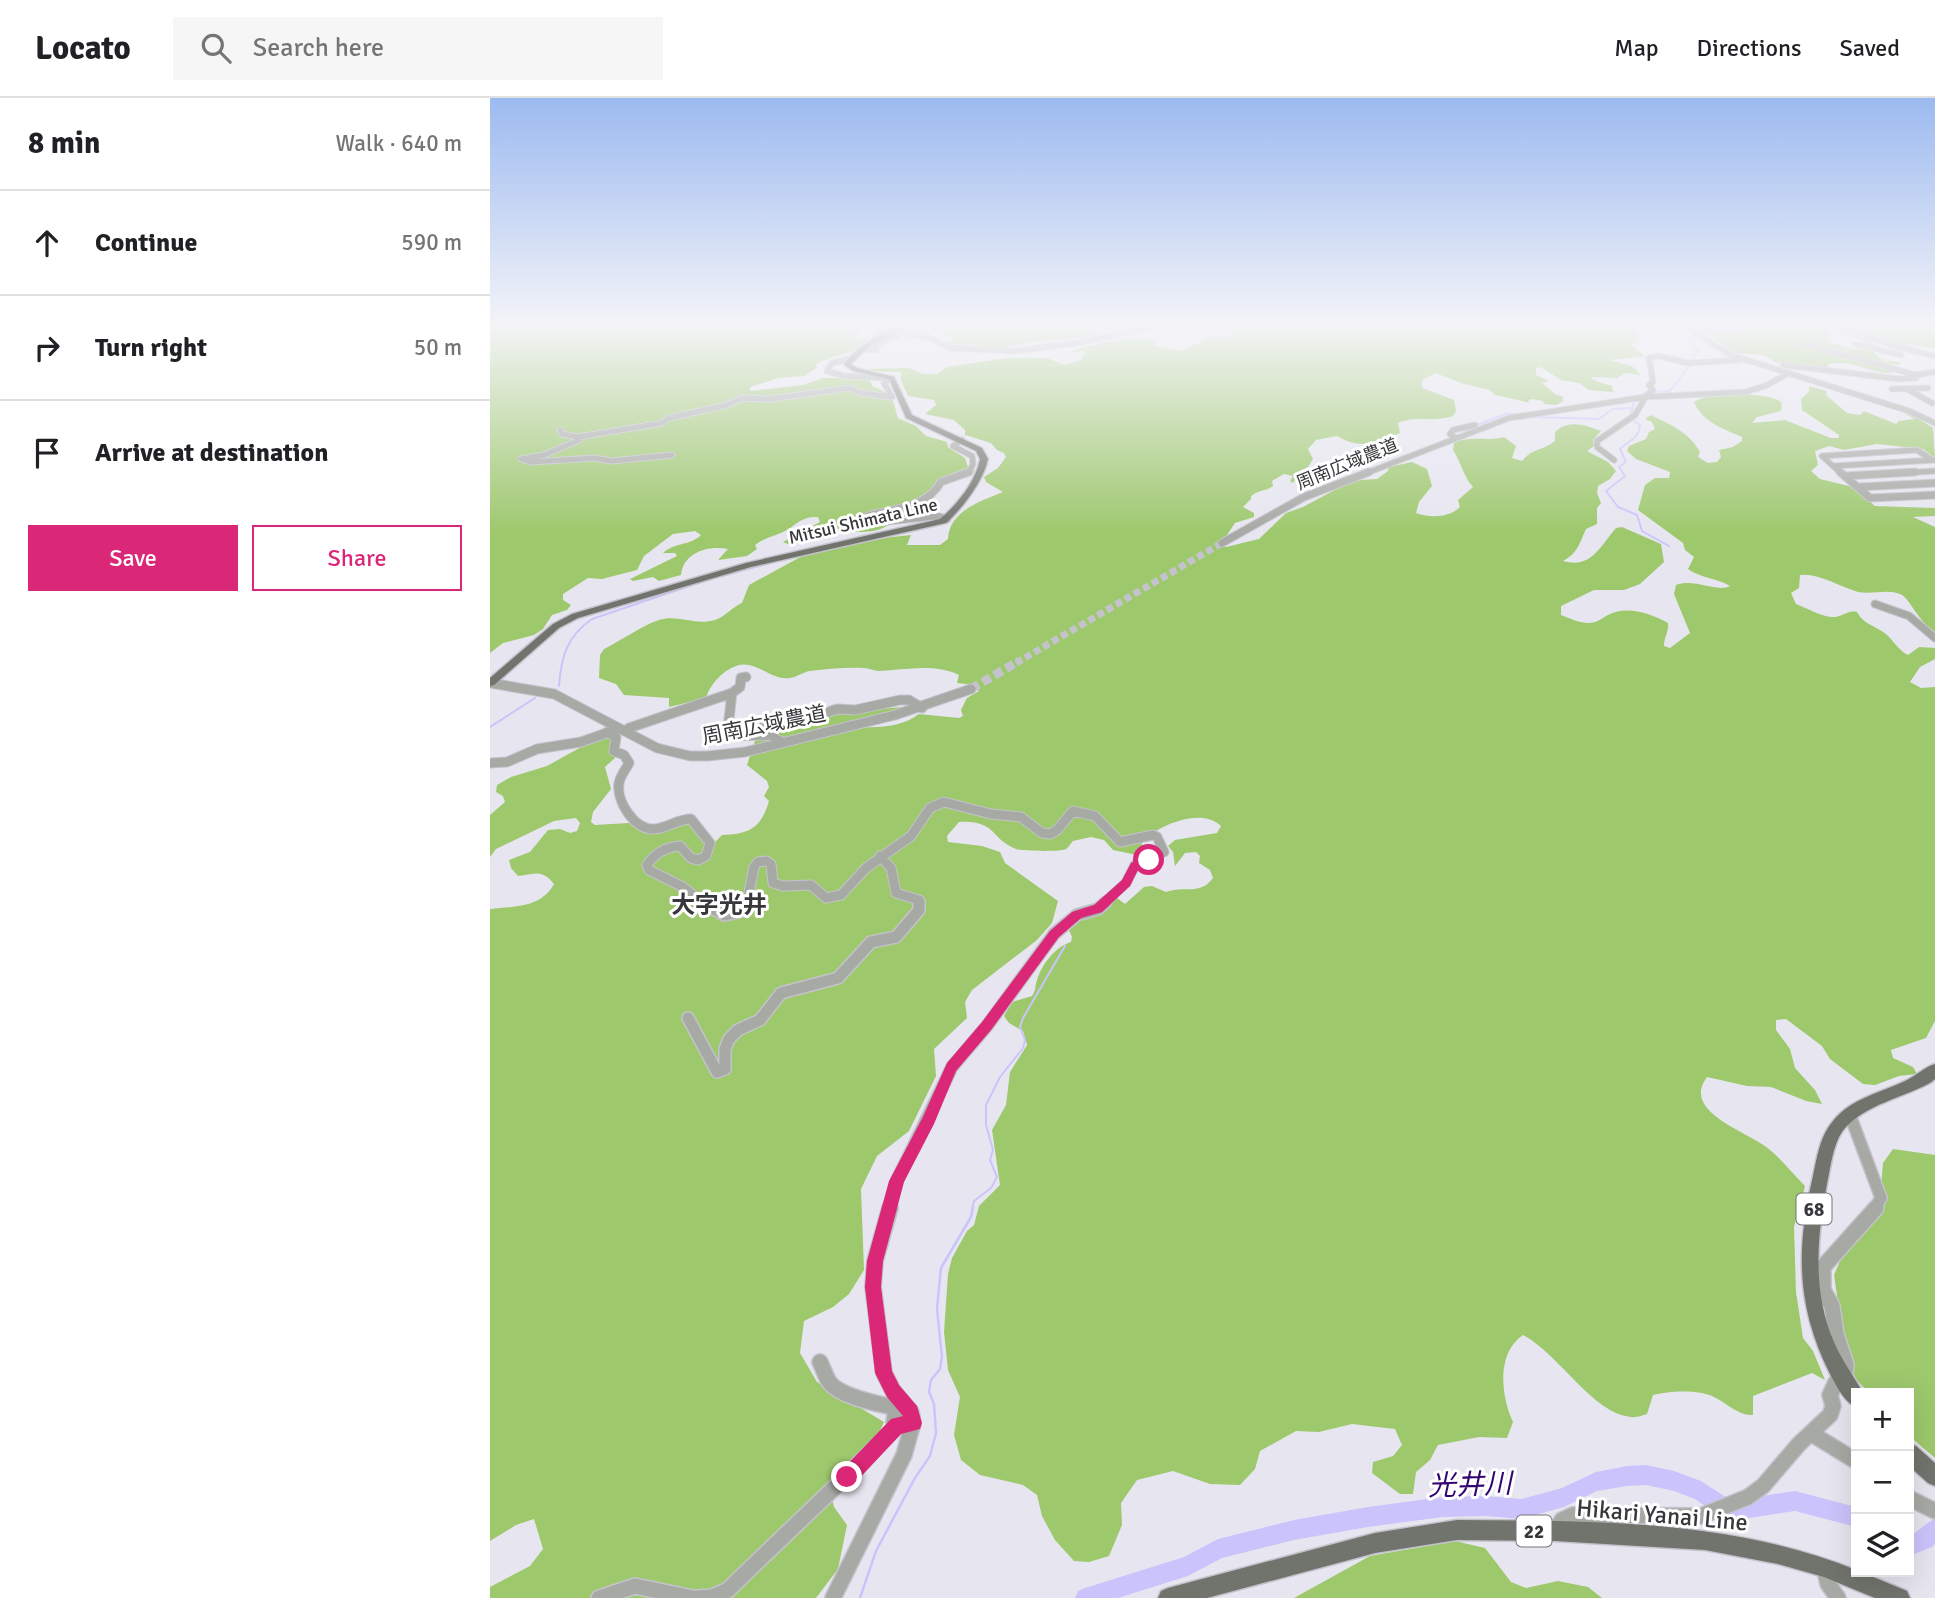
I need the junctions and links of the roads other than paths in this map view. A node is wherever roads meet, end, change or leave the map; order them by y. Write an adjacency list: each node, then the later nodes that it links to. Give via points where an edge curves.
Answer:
1 (805, 394): 13 (street, via 742,398 662,423)
2 (869, 394): 3 (street)
3 (890, 394)
4 (899, 394): 14 (main road, Mitsui Shimata Line, via 909,416)
5 (1678, 394): 8 (street, 周南広域農道)
6 (1856, 394): 10 (street)
7 (1913, 394): 9 (street)
8 (1644, 395): 17 (street, via 1635,415 1597,441 1597,447); 29 (street, 周南広域農道, via 1509,418 1304,497)
9 (1932, 407): 10 (street)
10 (1922, 415): 11 (street)
11 (1935, 424)
12 (560, 430): 13 (street, via 568,436)
13 (585, 436): 16 (street, via 544,455 521,459 611,461)
14 (962, 440): 28 (main road, Mitsui Shimata Line, via 979,450 984,463); 28 (street, via 953,446 972,456 969,472 941,482 935,493 915,505 870,515 864,521)
15 (1886, 452): 18 (street, via 1917,450); 19 (street); 20 (street, via 1822,456)
16 (672, 455)
17 (1614, 460)
18 (1933, 460): 19 (street)
19 (1899, 462): 20 (street); 22 (street)
20 (1833, 466): 23 (street)
21 (1935, 471): 22 (street)
22 (1912, 473): 23 (street); 25 (street)
23 (1846, 476): 26 (street)
24 (1935, 483): 25 (street)
25 (1925, 484): 26 (street); 27 (street)
26 (1859, 487): 27 (street, via 1875,499)
27 (1935, 493)
28 (947, 519): 33 (main road, Mitsui Shimata Line, via 749,565 575,616 556,625)
29 (1222, 543)
30 (1875, 604): 31 (street, via 1914,621)
31 (1935, 638)
32 (746, 677): 35 (street)
33 (490, 683): 39 (street, 周南広域農道, via 561,696)
34 (971, 689): 36 (street, 周南広域農道)
35 (732, 693): 37 (street); 40 (street, via 727,736)
36 (922, 708): 40 (street, via 900,700 855,710 837,709 802,721 784,717); 41 (street, 周南広域農道)
37 (647, 721): 38 (street); 39 (street)
38 (629, 728)
39 (613, 729): 41 (street, 周南広域農道, via 655,747 693,756 731,754); 42 (street, via 581,742 537,749); 43 (street, via 614,751 629,763 619,783 624,807 649,830 691,818 710,843 706,856 695,860 680,846 669,847 650,860 649,870 685,888 714,911 735,913 745,907 751,900 758,862 771,864 773,883 811,885 826,898 835,898)
40 (752, 734): 41 (street, via 770,735)
41 (781, 742)
42 (490, 764)
43 (880, 856): 44 (street, via 890,864 897,893 919,900 919,910 896,936 871,942 838,978 778,995 759,1021 728,1039 725,1069 717,1072); 49 (street, via 911,836 930,808 949,802 1021,817 1050,834 1073,811 1088,813 1108,825 1120,842 1153,835 1164,852 1135,866 1126,883 1098,909 1077,915 1054,934 951,1067 905,1162 885,1221 873,1287 884,1373)
44 (688, 1018)
45 (1935, 1070): 46 (main road, 68)
46 (1850, 1115): 48 (main road, 68, via 1831,1137 1825,1158 1811,1231 1808,1277 1818,1331); 51 (street, via 1881,1198 1823,1267 1823,1290 1832,1306 1846,1365 1830,1395 1830,1415)
47 (820, 1362): 50 (street, via 835,1387 896,1408)
48 (1851, 1391)
49 (914, 1423): 50 (street); 61 (street, via 904,1455)
50 (897, 1426): 60 (street, via 728,1590)
51 (1812, 1434): 53 (street); 57 (street, via 1763,1486 1715,1512 1701,1516 1573,1515 1562,1520)
52 (1914, 1457): 54 (main road)
53 (1851, 1458)
54 (1935, 1476)
55 (1914, 1500): 56 (street)
56 (1935, 1511)
57 (1555, 1531): 58 (main road, Hikari Yanai Line / 22, via 1705,1540); 62 (main road, Hikari Yanai Line / 22, via 1418,1534)
58 (1824, 1567): 63 (street, via 1826,1582); 64 (main road, Hikari Yanai Line / 22)
59 (599, 1598): 60 (street, via 635,1586)
60 (695, 1598)
61 (833, 1598)
62 (1168, 1598)
63 (1838, 1598)
64 (1900, 1598)

